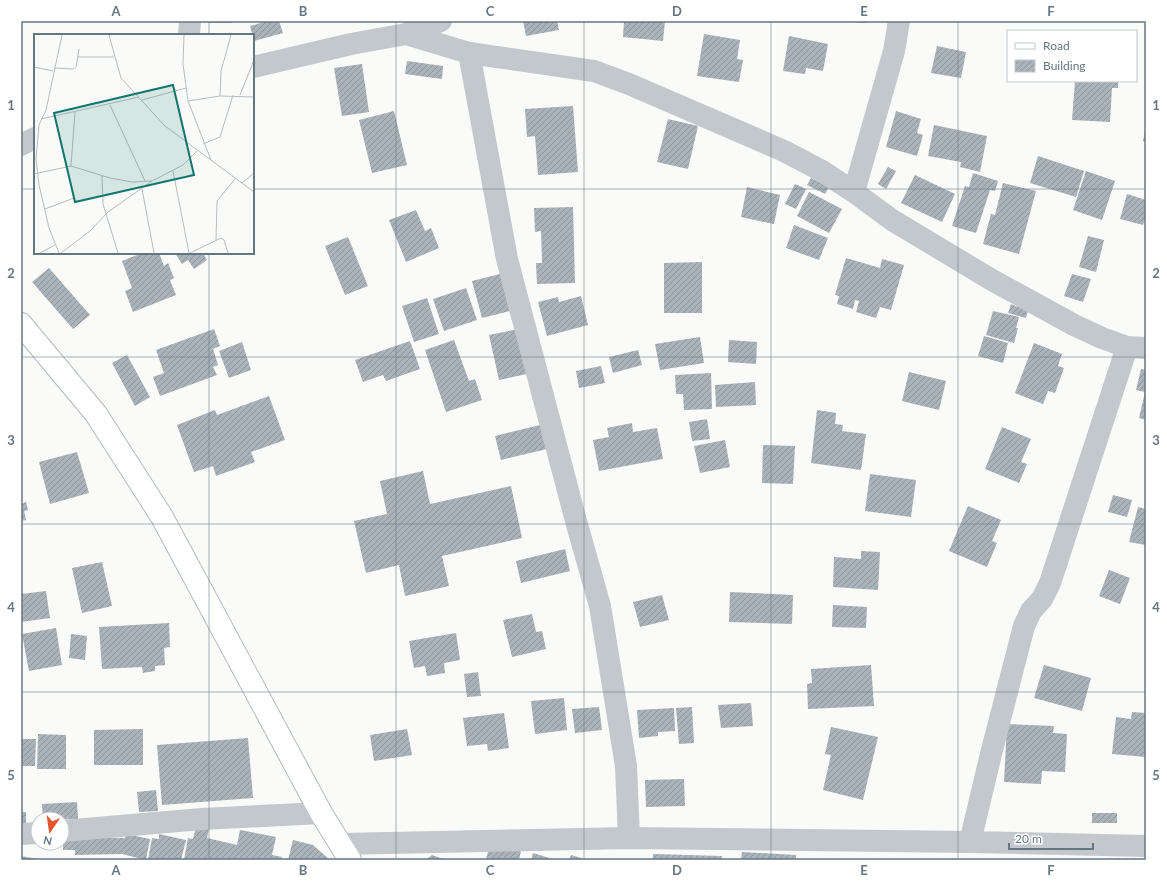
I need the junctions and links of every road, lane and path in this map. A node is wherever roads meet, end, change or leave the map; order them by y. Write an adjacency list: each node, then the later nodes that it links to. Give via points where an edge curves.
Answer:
1 (190, 21): 4 (street)
2 (441, 21): 5 (street)
3 (899, 21): 10 (street, via 894,51)
4 (189, 34)
5 (406, 34): 6 (street); 7 (street)
6 (469, 53): 10 (street, via 594,71 784,151); 15 (street, via 507,259 600,606 626,766)
7 (254, 67)
8 (34, 138): 9 (street)
9 (21, 145)
10 (854, 192): 12 (street, via 892,220 992,280 1074,325 1102,338)
11 (21, 324): 13 (street, via 96,414 162,517)
12 (1137, 348): 16 (street, via 1050,583 1024,626)
13 (321, 813): 14 (street, via 202,819); 18 (street)
14 (70, 830)
15 (629, 838): 16 (street); 18 (street)
16 (970, 842): 17 (street)
17 (1146, 846)
18 (345, 852)

